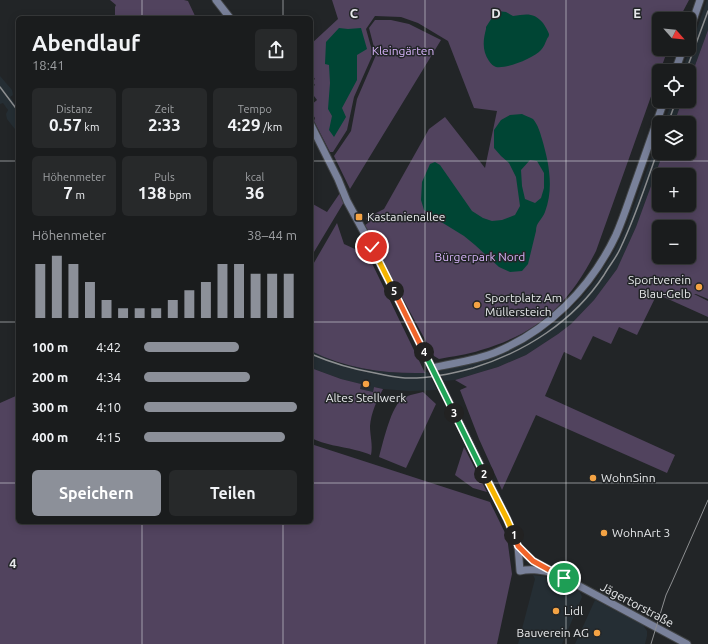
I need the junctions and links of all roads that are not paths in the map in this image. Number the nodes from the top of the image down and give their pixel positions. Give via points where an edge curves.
1 (216, 0) edge
2 (700, 0) edge
3 (696, 12) edge
4 (228, 16) edge
5 (662, 108) edge
6 (313, 129) edge
7 (432, 368) junction
8 (518, 546) junction
9 (520, 560) junction
10 (533, 561) junction
11 (555, 573) junction
12 (687, 644) edge

1 - 4 main road
2 - 3 main road
5 - 7 main road via 621,224 596,270 577,295 546,324 507,347 476,359
6 - 7 main road
7 - 8 main road
8 - 9 main road
8 - 10 main road, Jägertorstraße
9 - 10 main road, Jägertorstraße
9 - 11 main road, Jägertorstraße via 520,571 536,569
10 - 11 main road, Jägertorstraße
11 - 12 main road, Jägertorstraße

